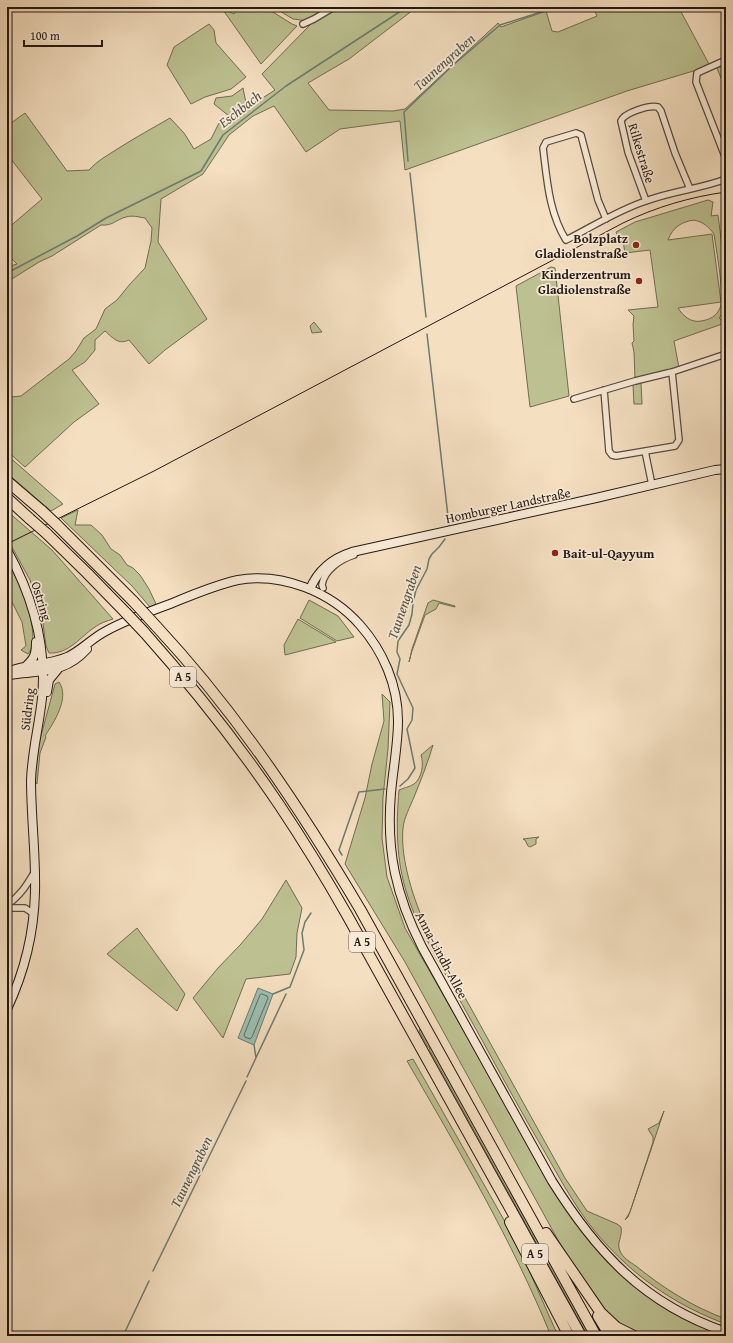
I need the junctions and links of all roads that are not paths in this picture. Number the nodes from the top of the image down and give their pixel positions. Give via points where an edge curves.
1 (334, 7) edge
2 (303, 24) dead end
3 (726, 60) edge
4 (726, 159) edge
5 (726, 179) edge
6 (690, 189) junction
7 (646, 200) junction
8 (606, 219) junction
9 (725, 354) edge
10 (726, 367) edge
11 (672, 372) junction
12 (604, 390) junction
13 (574, 399) dead end
14 (645, 451) junction
15 (726, 469) edge
16 (715, 472) dead end
17 (7, 481) edge
18 (652, 485) junction
19 (7, 498) edge
20 (7, 550) edge
21 (323, 588) dead end
22 (310, 590) junction
23 (36, 620) junction
24 (99, 635) junction
25 (26, 666) junction
26 (43, 668) junction
27 (58, 669) junction
28 (7, 672) edge
29 (7, 675) edge
30 (37, 730) junction
31 (35, 871) junction
32 (7, 906) edge
33 (34, 914) junction
34 (7, 1009) edge
35 (490, 1172) junction
36 (515, 1189) junction
37 (531, 1264) junction
38 (585, 1291) junction
39 (726, 1332) edge
40 (561, 1336) edge
41 (569, 1336) edge
42 (581, 1336) edge
43 (596, 1336) edge
44 (610, 1336) edge
45 (634, 1336) edge

1 - 2 street
3 - 4 street via 697,73 696,82
5 - 6 street
6 - 7 street
6 - 7 street, Rilkestraße via 661,111 658,107 651,106 624,116 621,121 628,152
7 - 8 street
8 - 8 street via 566,240 551,206 543,148 546,142 576,133 581,135 598,200
9 - 10 street
9 - 11 street
11 - 12 street
11 - 14 street via 679,440 674,446
12 - 13 street
12 - 14 street via 609,451 616,456
14 - 18 street
15 - 18 main road, Homburger Landstraße
16 - 21 street via 352,556 330,570 323,579
17 - 36 highway, A 5, bridge via 57,525 156,626 238,724 287,792 360,909
18 - 22 main road, Homburger Landstraße via 345,554 323,569
19 - 35 highway, A 5, bridge via 87,573 144,632 224,728 280,806 347,915
20 - 23 main road, Ostring via 24,584
22 - 24 main road, Anna-Lindh-Allee via 276,580 240,580 190,596
22 - 39 main road, Anna-Lindh-Allee via 332,601 352,617 375,644 385,662 394,688 398,711 390,830 394,870 402,902 422,947 544,1168 587,1233 626,1274 652,1295 677,1310 701,1323
23 - 25 main road via 36,653
23 - 26 main road, Ostring
24 - 26 main road via 68,656
24 - 27 main road via 83,653
25 - 26 main road
25 - 28 main road
26 - 27 main road
26 - 29 main road
26 - 30 main road, Südring
27 - 30 main road via 49,680
30 - 31 main road, Südring via 31,780
31 - 32 street via 25,889
31 - 33 main road, Südring
32 - 33 street via 25,908
33 - 34 main road, Südring via 26,960
35 - 37 highway via 503,1208
35 - 42 highway, A 5
36 - 38 highway
36 - 43 highway, A 5
37 - 40 highway
37 - 41 highway
38 - 44 highway
38 - 45 highway via 610,1322

